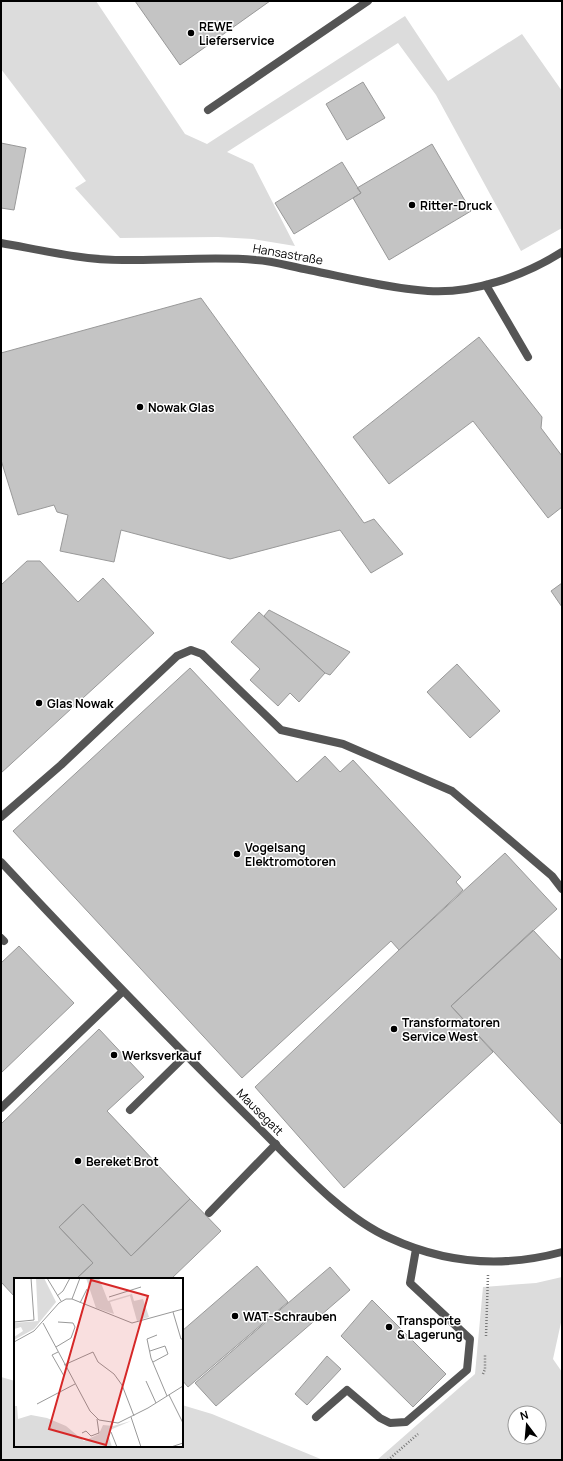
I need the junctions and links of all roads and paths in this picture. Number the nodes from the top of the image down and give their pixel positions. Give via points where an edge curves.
1 (368, 1) edge
2 (208, 110) dead end
3 (1, 243) edge
4 (562, 252) edge
5 (486, 285) junction
6 (528, 357) dead end
7 (1, 817) edge
8 (1, 862) edge
9 (562, 889) edge
10 (122, 992) junction
11 (186, 1055) junction
12 (1, 1108) edge
13 (130, 1110) dead end
14 (276, 1144) junction
15 (209, 1213) dead end
16 (416, 1249) junction
17 (562, 1252) edge
18 (316, 1417) dead end

1 - 2 street
3 - 5 street, Hansastraße via 77,256 122,260 258,260 380,285 430,291
4 - 5 street, Hansastraße via 527,271
5 - 6 street
7 - 9 street via 60,766 177,656 191,650 202,654 281,730 343,744 452,791 552,876
8 - 10 street, Mausegatt
10 - 11 street, Mausegatt
10 - 12 street
11 - 13 street
11 - 14 street, Mausegatt
14 - 15 street
14 - 16 street, Mausegatt via 349,1212 388,1237
16 - 17 street, Mausegatt via 438,1256 488,1263 523,1260
16 - 18 street via 410,1282 470,1339 467,1370 406,1422 390,1423 380,1418 347,1390

